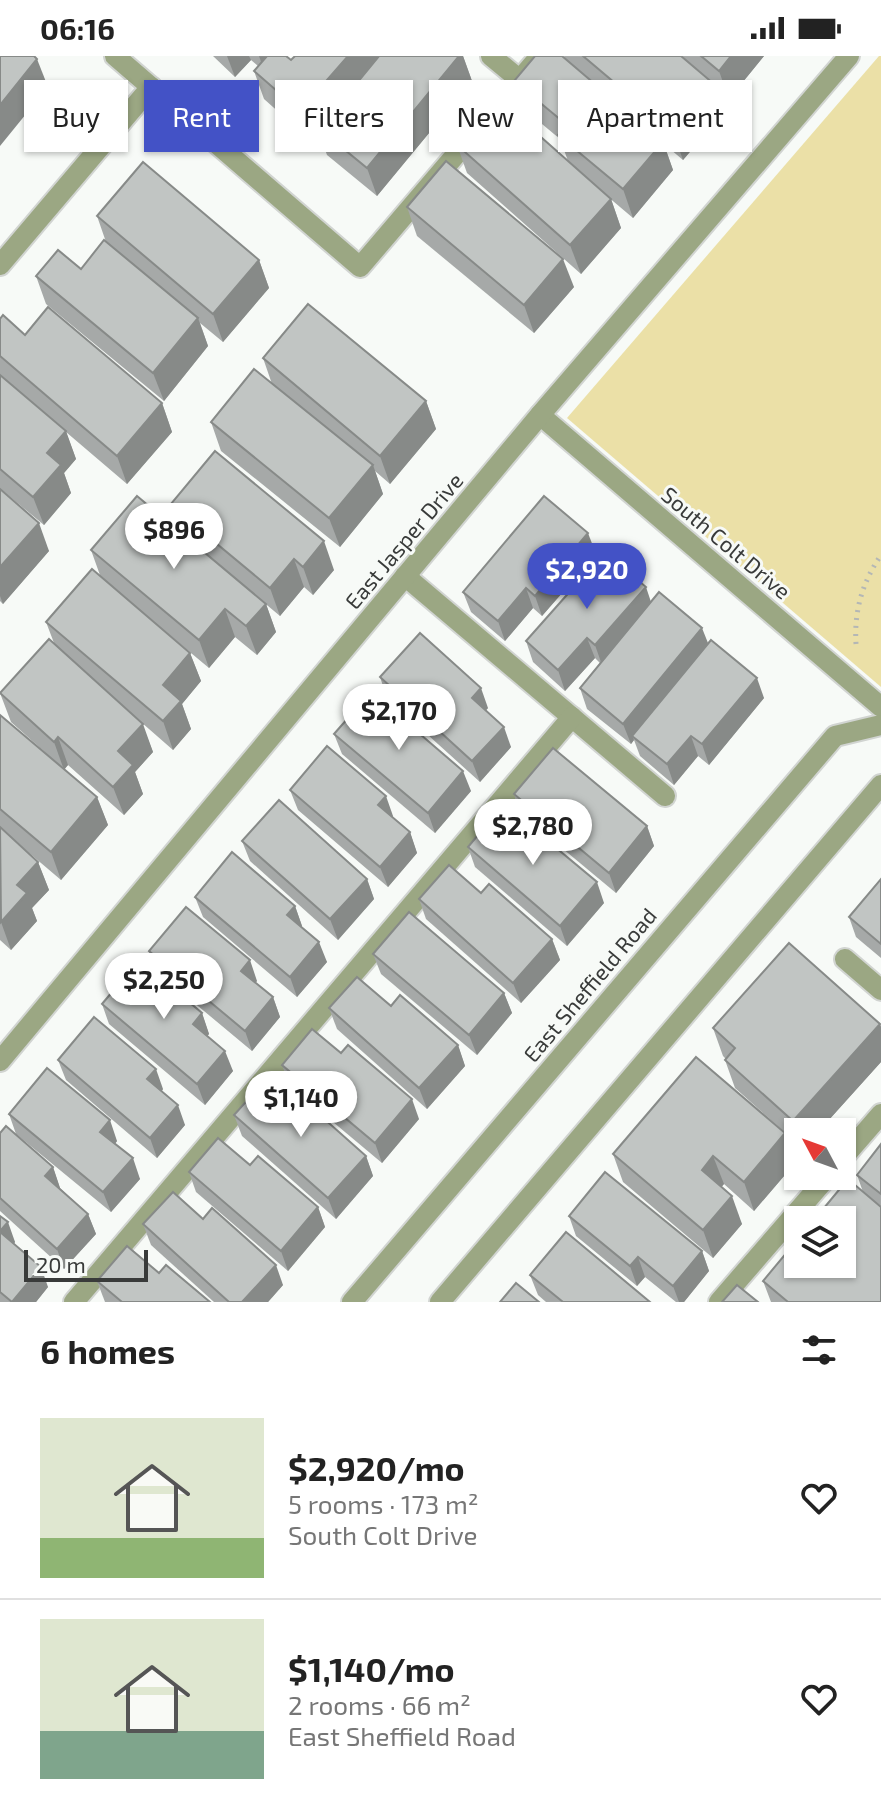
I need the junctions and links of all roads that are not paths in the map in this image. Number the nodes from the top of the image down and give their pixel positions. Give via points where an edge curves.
1 (115, 56) edge
2 (491, 56) edge
3 (540, 56) edge
4 (849, 56) edge
5 (520, 80) joint
6 (144, 81) edge
7 (144, 95) edge
8 (226, 152) edge
9 (458, 152) edge
10 (0, 265) edge
11 (540, 415) junction
12 (405, 576) junction
13 (881, 707) edge
14 (572, 717) junction
15 (881, 725) edge
16 (881, 785) edge
17 (665, 796) dead end
18 (845, 959) dead end
19 (881, 990) edge
20 (0, 1061) edge
21 (881, 1114) edge
22 (856, 1143) edge
23 (816, 1190) edge
24 (74, 1302) edge
25 (352, 1302) edge
26 (440, 1302) edge
27 (719, 1302) edge

1 - 6 street
2 - 5 street
3 - 5 street
4 - 11 street, East Jasper Drive
7 - 10 street
8 - 9 street via 360,267
11 - 12 street, East Jasper Drive
11 - 13 street, South Colt Drive
12 - 14 street
12 - 20 street, East Jasper Drive
14 - 17 street
14 - 24 street
15 - 25 street, East Sheffield Road via 835,736
16 - 26 street
18 - 19 street
21 - 22 street
23 - 27 street

